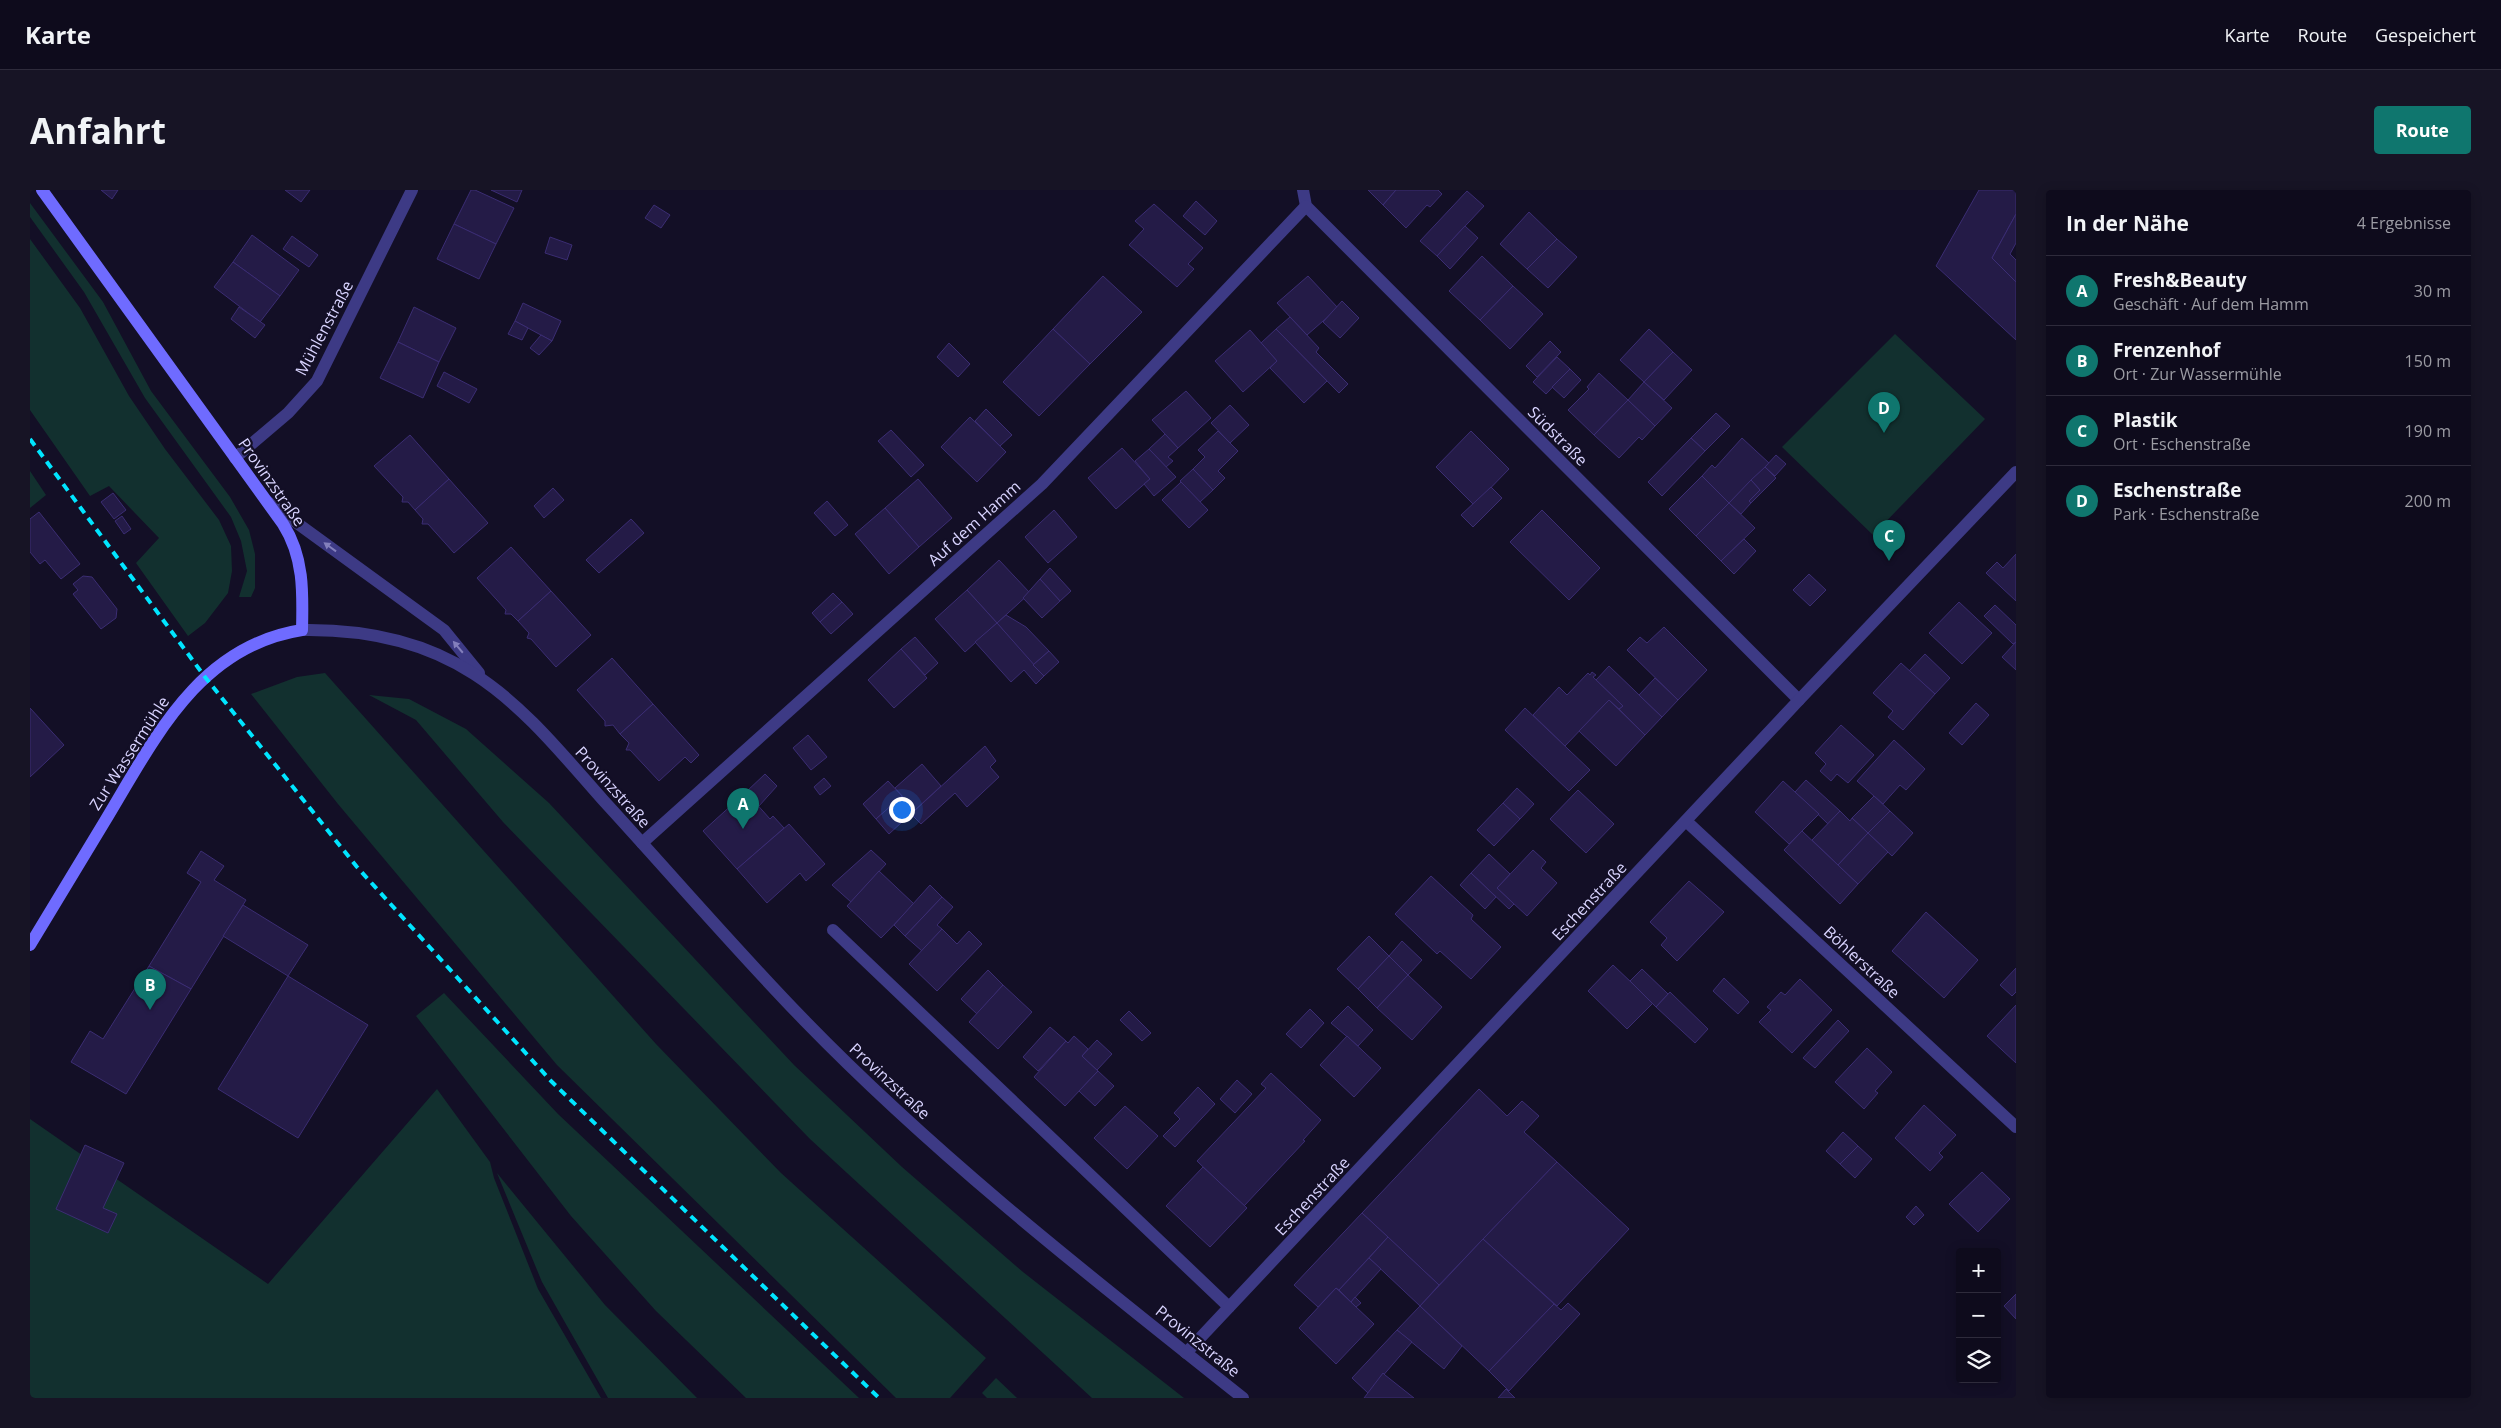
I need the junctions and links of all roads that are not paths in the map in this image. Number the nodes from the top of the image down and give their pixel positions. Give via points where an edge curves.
1 (42, 190) edge
2 (412, 190) edge
3 (1304, 190) edge
4 (1306, 206) junction
5 (235, 458) junction
6 (2016, 472) edge
7 (266, 501) junction
8 (302, 630) junction
9 (489, 684) junction
10 (1799, 700) junction
11 (1686, 820) junction
12 (642, 843) junction
13 (833, 930) dead end
14 (30, 946) edge
15 (2016, 1127) edge
16 (1229, 1307) junction
17 (1186, 1353) junction
18 (1243, 1398) edge

1 - 5 main road, Provinzstraße
2 - 5 street, Mühlenstraße via 316,381 288,413
3 - 4 street
4 - 10 street, Südstraße
4 - 12 street, Auf dem Hamm via 1042,484
5 - 7 main road, Provinzstraße
6 - 10 street, Eschenstraße
7 - 8 main road, Provinzstraße via 290,536 299,560 303,592
9 -> 7 street via 444,630
8 - 9 street, Provinzstraße via 361,632 420,646
8 - 14 main road, Zur Wassermühle via 282,633 248,647 193,689 157,735
9 - 12 street, Provinzstraße via 542,733
10 - 11 street, Eschenstraße
11 - 15 street, Böhlerstraße
11 - 16 street, Eschenstraße
12 - 17 street, Provinzstraße via 802,1018 903,1117 1015,1214
13 - 16 street
16 - 17 street, Eschenstraße
17 - 18 street, Provinzstraße

